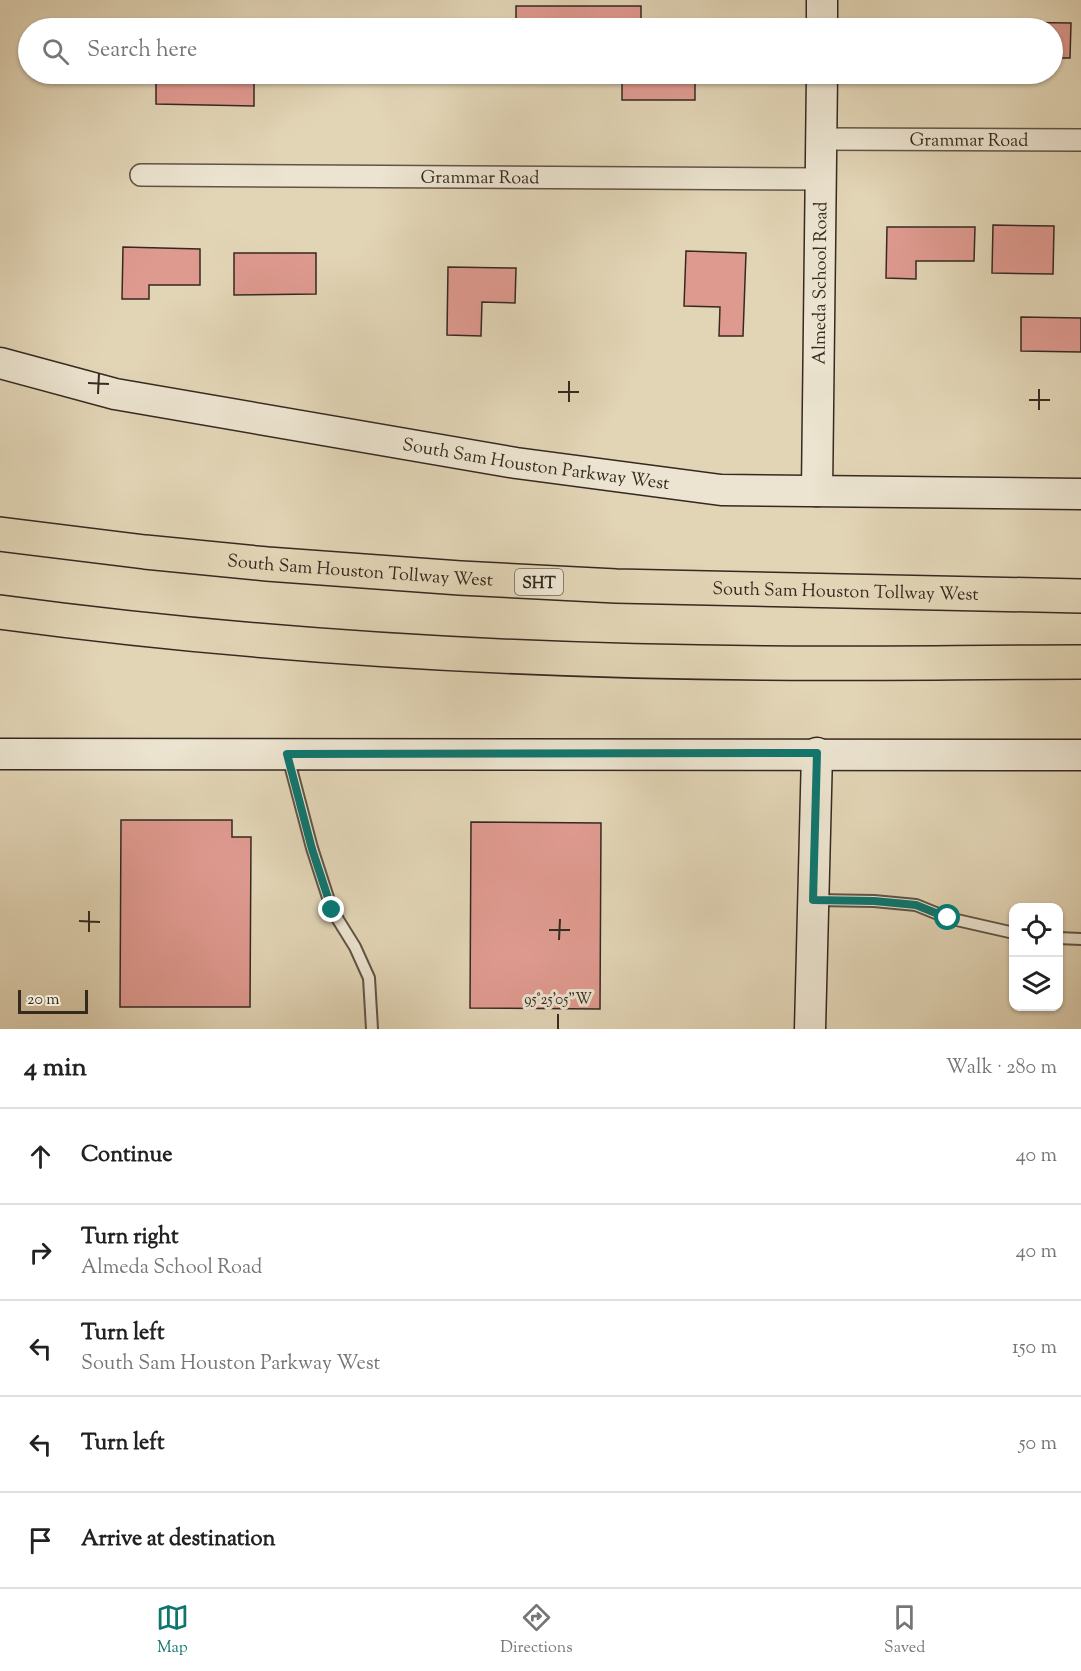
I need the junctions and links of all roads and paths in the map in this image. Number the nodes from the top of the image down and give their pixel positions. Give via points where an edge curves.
1 (822, 0) edge
2 (822, 18) edge
3 (822, 84) edge
4 (822, 139) junction
5 (1081, 140) edge
6 (141, 175) dead end
7 (820, 179) junction
8 (0, 363) edge
9 (817, 492) junction
10 (1081, 494) edge
11 (0, 534) edge
12 (1081, 582) edge
13 (764, 589) junction
14 (1081, 596) edge
15 (0, 612) edge
16 (1081, 662) edge
17 (817, 753) junction
18 (0, 754) edge
19 (287, 754) junction
20 (1081, 754) edge
21 (813, 900) junction
22 (1009, 932) edge
23 (1063, 938) edge
24 (1081, 939) edge
25 (372, 1029) edge
26 (810, 1029) edge

1 - 2 main road
3 - 4 main road, Almeda School Road
4 - 5 street, Grammar Road
4 - 7 main road, Almeda School Road
6 - 7 street, Grammar Road
7 - 9 main road, Almeda School Road
8 - 9 main road, South Sam Houston Parkway West via 115,394 516,463 722,490
9 - 10 main road, South Sam Houston Parkway West
11 - 13 highway, South Sam Houston Tollway West / SHT via 375,573 616,586
12 - 13 highway
13 - 14 highway, South Sam Houston Tollway West / SHT
15 - 16 highway via 241,638 411,651 765,663
17 - 19 main road
17 - 20 main road
17 - 21 main road
18 - 19 main road
19 - 25 lane via 332,910 369,978
21 - 22 lane via 916,905 948,918
21 - 26 main road
23 - 24 lane

